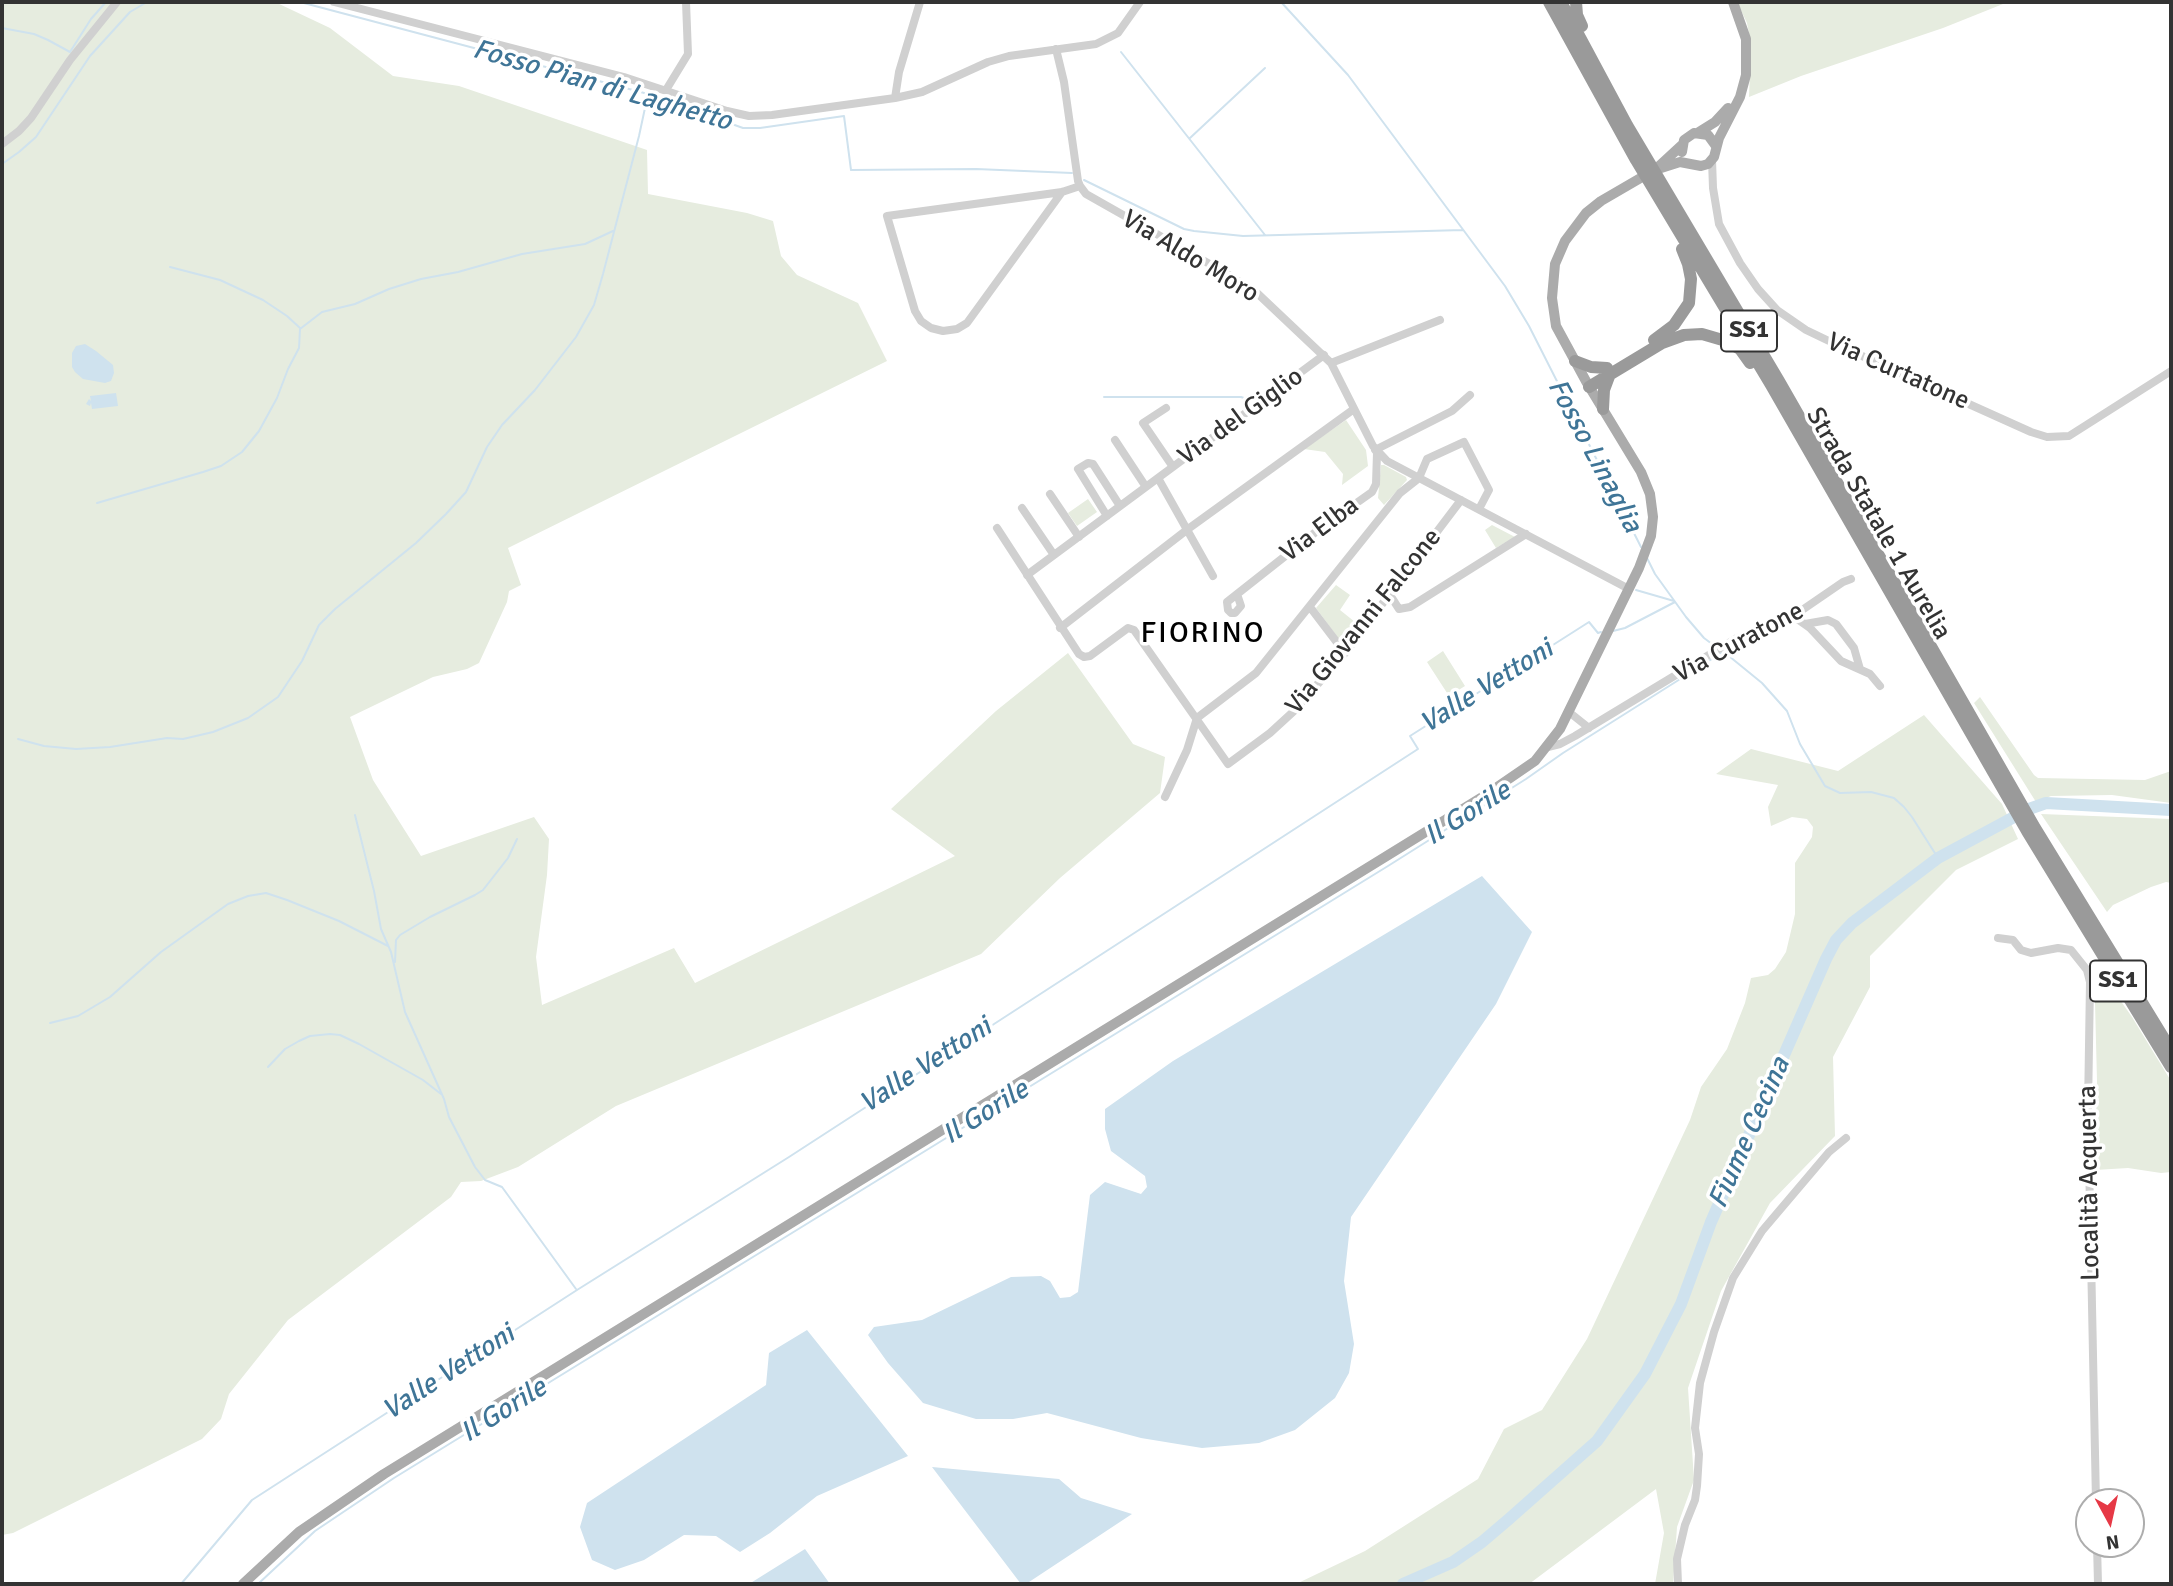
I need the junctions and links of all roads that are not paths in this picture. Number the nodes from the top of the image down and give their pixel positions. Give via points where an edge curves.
1 (117, 2) edge
2 (334, 2) edge
3 (686, 2) edge
4 (920, 2) edge
5 (1140, 2) edge
6 (1549, 2) edge
7 (1561, 2) edge
8 (1576, 2) edge
9 (1727, 2) edge
10 (1733, 2) edge
11 (1581, 37) junction
12 (1056, 49) junction
13 (666, 90) junction
14 (895, 98) junction
15 (1699, 132) junction
16 (2, 144) edge
17 (1682, 145) junction
18 (1716, 146) junction
19 (1640, 158) junction
20 (1712, 160) junction
21 (1688, 163) junction
22 (1656, 169) junction
23 (1080, 186) junction
24 (1657, 186) junction
25 (1062, 192) junction
26 (1681, 235) junction
27 (1440, 320) dead end
28 (1324, 355) junction
29 (1575, 361) junction
30 (1331, 363) junction
31 (1609, 371) junction
32 (2171, 371) edge
33 (1587, 383) junction
34 (1771, 385) junction
35 (1470, 394) dead end
36 (1166, 408) dead end
37 (1354, 409) junction
38 (1603, 410) junction
39 (1115, 440) dead end
40 (1376, 451) junction
41 (1173, 467) junction
42 (1158, 478) junction
43 (1419, 478) junction
44 (1146, 487) junction
45 (1050, 494) dead end
46 (1461, 500) junction
47 (1120, 506) junction
48 (1022, 508) dead end
49 (1479, 509) junction
50 (1107, 516) junction
51 (997, 528) dead end
52 (1188, 529) junction
53 (1525, 534) junction
54 (1079, 537) junction
55 (1054, 555) junction
56 (1027, 575) junction
57 (1213, 576) dead end
58 (1852, 579) dead end
59 (1629, 589) junction
60 (1237, 594) dead end
61 (1390, 595) junction
62 (1310, 607) junction
63 (1793, 616) junction
64 (1805, 624) junction
65 (1060, 628) junction
66 (1345, 653) junction
67 (1860, 670) junction
68 (1880, 686) dead end
69 (1569, 712) junction
70 (1197, 718) junction
71 (1589, 728) junction
72 (1548, 747) junction
73 (1994, 767) junction
74 (1166, 797) dead end
75 (2068, 893) junction
76 (1998, 938) dead end
77 (2171, 1050) edge
78 (2171, 1067) edge
79 (1846, 1138) dead end
80 (2096, 1488) edge
81 (2097, 1558) edge
82 (243, 1584) edge
83 (1678, 1584) edge
84 (2098, 1584) edge

1 - 16 street via 31,118
2 - 13 street
3 - 13 street via 688,54
4 - 14 street
5 - 12 street via 1111,38
6 - 19 highway, Strada Statale 1 Aurelia / SS1
7 - 11 highway, Strada Statale 1 Aurelia / SS1
8 - 11 highway
9 - 15 main road via 1741,41 1739,79 1723,114
10 - 18 main road via 1746,38 1746,75
11 - 19 highway, Strada Statale 1 Aurelia / SS1
12 - 14 street via 998,59 922,92
12 - 23 street
13 - 14 street via 749,116
15 - 17 main road via 1689,135
15 - 18 main road
17 - 21 main road
17 - 22 main road
18 - 20 main road
19 - 24 highway, Strada Statale 1 Aurelia / SS1
20 - 21 main road via 1701,166
20 - 32 street, Via Curtatone via 1719,224 1740,263 1777,310 1831,342 2047,436 2069,436
21 - 22 main road
22 - 29 main road via 1586,213 1560,251 1553,275 1552,309
23 - 25 street
23 - 28 street, Via Aldo Moro via 1093,199 1257,293
24 - 26 highway, Strada Statale 1 Aurelia / SS1
24 - 73 highway, Strada Statale 1 Aurelia / SS1 via 1779,380
25 - 25 street via 887,216 921,321 943,331 967,323
26 - 31 highway via 1692,283 1685,311 1662,335
26 - 34 highway, Strada Statale 1 Aurelia / SS1
27 - 30 street
28 - 30 street, Via Aldo Moro
28 - 41 street, Via del Giglio
29 - 31 highway
29 - 33 main road
30 - 37 street, Via Aldo Moro
31 - 33 highway
31 - 34 highway via 1668,340 1696,334 1736,346 1762,382
31 - 38 highway
33 - 38 main road
34 - 73 highway, Strada Statale 1 Aurelia / SS1
35 - 40 street via 1444,416
36 - 41 street via 1143,423
37 - 40 street, Via Aldo Moro
37 - 52 street
38 - 59 main road via 1646,482 1653,517 1649,544
39 - 44 street
40 - 43 street
40 - 60 street, Via Elba via 1372,492
41 - 42 street, Via del Giglio
42 - 44 street, Via del Giglio
42 - 52 street
43 - 46 street
43 - 49 street via 1427,459 1464,442 1489,490
43 - 62 street via 1400,493
44 - 47 street, Via del Giglio
45 - 54 street
46 - 49 street
46 - 61 street, Via Giovanni Falcone
47 - 50 street, Via del Giglio
47 - 50 street via 1093,464 1078,469
48 - 55 street
49 - 53 street
50 - 54 street, Via del Giglio
51 - 56 street
52 - 57 street
52 - 65 street
53 - 59 street
53 - 61 street via 1410,607 1399,609
54 - 55 street, Via del Giglio
55 - 56 street, Via del Giglio
56 - 65 street
58 - 63 street, Via Curatone
59 - 69 main road
61 - 66 street, Via Giovanni Falcone
62 - 66 street
62 - 70 street via 1256,673
63 - 64 street
63 - 71 street, Via Curatone via 1773,630 1729,643
64 - 67 street via 1842,661
64 - 67 street via 1828,620 1836,624 1854,648
65 - 70 street via 1084,657 1131,628
66 - 70 street, Via Giovanni Falcone via 1294,711 1228,764
67 - 68 street
69 - 71 street
69 - 72 main road
70 - 74 street
71 - 72 street, Via Curatone
72 - 82 main road via 1501,785 384,1474 299,1532
73 - 75 highway, Strada Statale 1 Aurelia / SS1
75 - 77 highway, Strada Statale 1 Aurelia / SS1
75 - 78 highway, Strada Statale 1 Aurelia / SS1
76 - 80 street, Località Acquerta via 2013,940 2031,953 2071,950 2087,970 2090,982
79 - 83 street via 1762,1231 1733,1278 1700,1383 1695,1428 1697,1486 1677,1559
81 - 84 street

